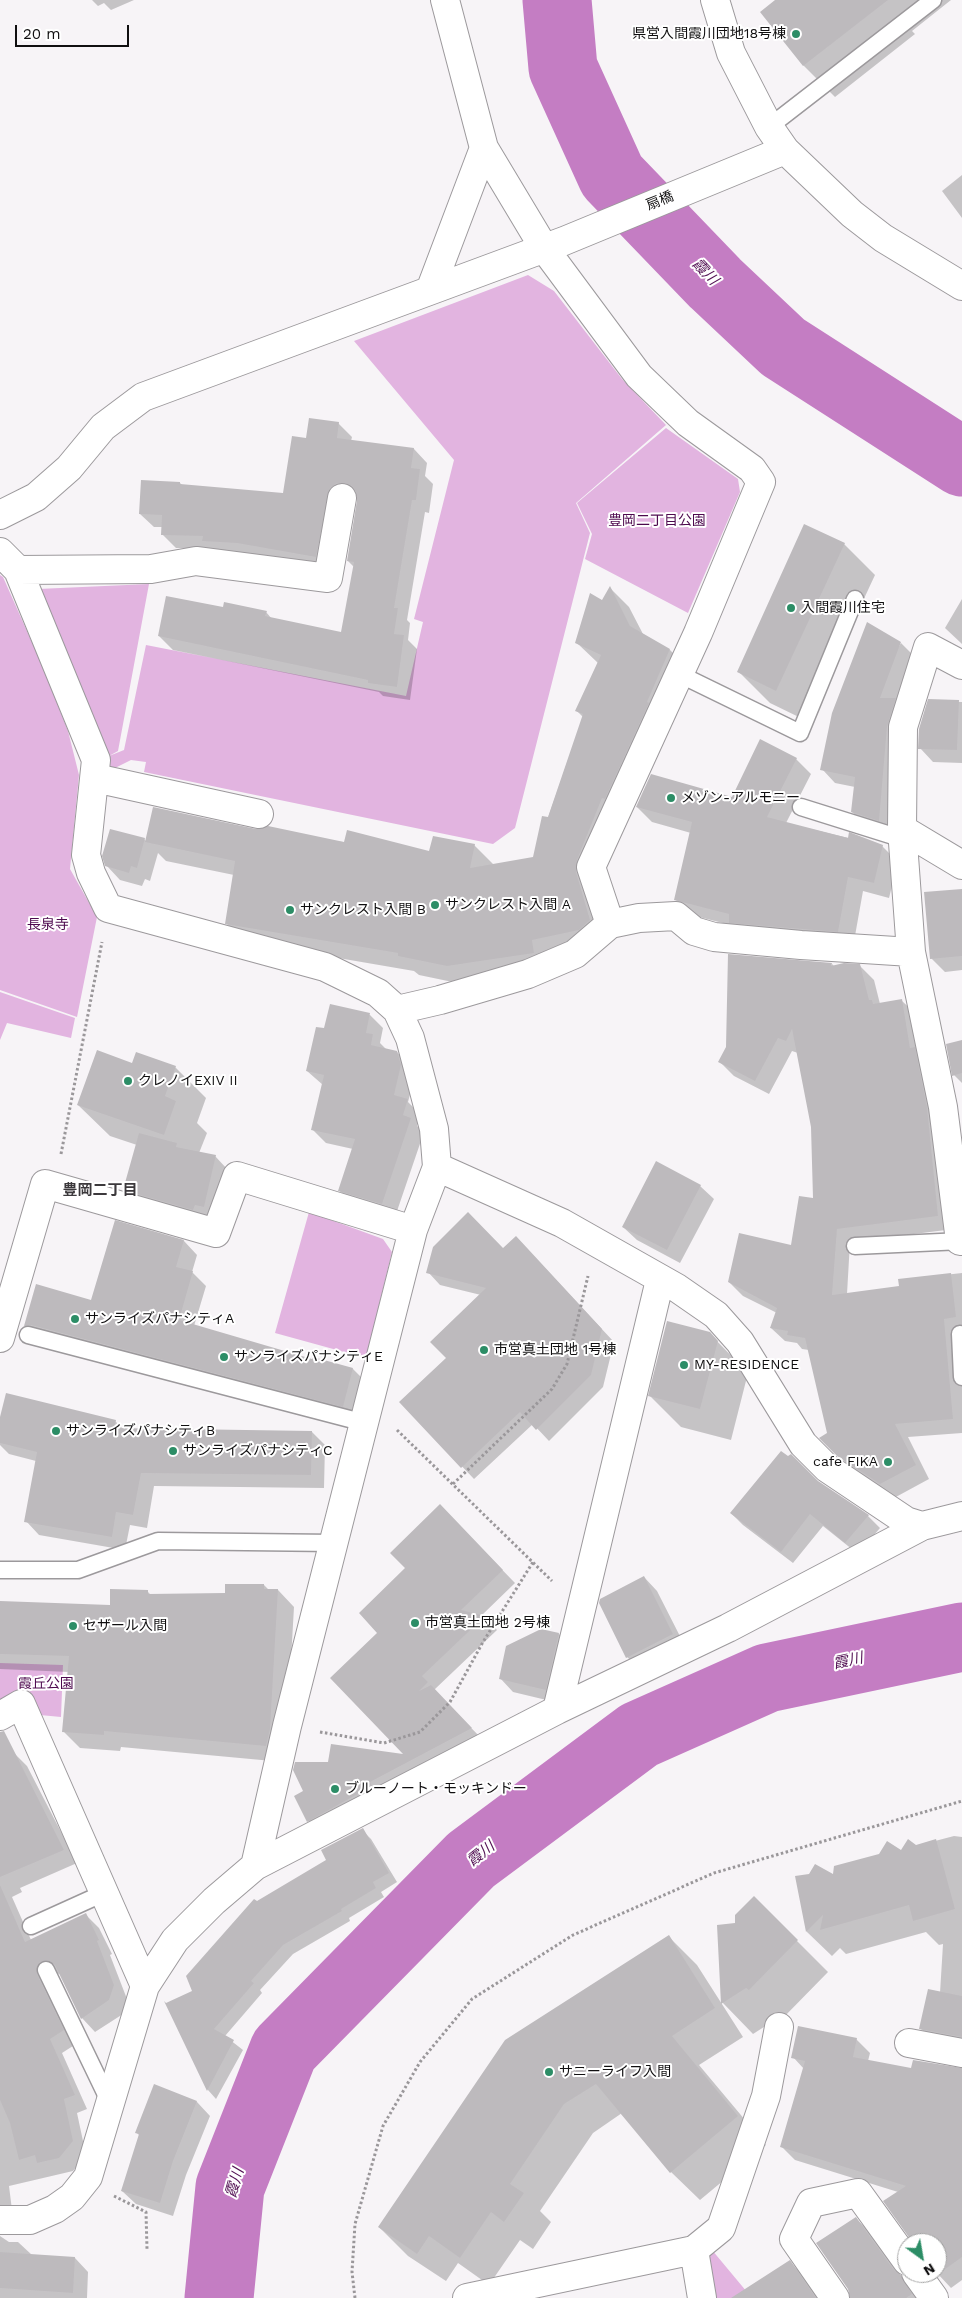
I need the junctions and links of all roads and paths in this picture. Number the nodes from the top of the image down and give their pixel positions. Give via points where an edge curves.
1 (445, 0) edge
2 (715, 0) edge
3 (933, 0) edge
4 (768, 127) junction
5 (484, 148) junction
6 (784, 150) junction
7 (554, 244) junction
8 (962, 286) edge
9 (431, 288) junction
10 (342, 498) dead end
11 (0, 515) edge
12 (9, 561) edge
13 (855, 599) dead end
14 (962, 665) edge
15 (679, 674) junction
16 (95, 778) junction
17 (801, 807) dead end
18 (259, 814) dead end
19 (903, 834) junction
20 (962, 865) edge
21 (108, 908) junction
22 (610, 924) junction
23 (911, 952) junction
24 (398, 1010) junction
25 (437, 1167) junction
26 (54, 1186) junction
27 (413, 1230) junction
28 (596, 1241) junction
29 (961, 1241) edge
30 (855, 1246) dead end
31 (660, 1280) junction
32 (960, 1334) dead end
33 (28, 1335) dead end
34 (0, 1338) edge
35 (962, 1377) edge
36 (368, 1413) junction
37 (453, 1484) junction
38 (962, 1516) edge
39 (922, 1526) junction
40 (335, 1543) junction
41 (533, 1562) junction
42 (0, 1570) edge
43 (581, 1609) junction
44 (557, 1710) junction
45 (0, 1716) edge
46 (287, 1726) junction
47 (962, 1801) edge
48 (255, 1866) junction
49 (104, 1893) junction
50 (31, 1926) dead end
51 (46, 1970) dead end
52 (145, 1986) junction
53 (779, 2026) dead end
54 (909, 2043) dead end
55 (962, 2052) edge
56 (110, 2104) junction
57 (85, 2181) junction
58 (0, 2220) edge
59 (897, 2247) edge
60 (147, 2249) dead end
61 (694, 2250) junction
62 (923, 2283) edge
63 (355, 2298) edge
64 (467, 2298) edge
65 (702, 2298) edge
66 (835, 2298) edge
67 (934, 2298) edge

1 - 5 street
2 - 4 street via 731,53
3 - 4 lane
4 - 6 street
5 - 7 street
5 - 9 street
6 - 7 street, 扇橋
6 - 8 street via 852,214 883,238
7 - 9 street, 扇橋
7 - 15 street via 639,376 688,423 752,469 761,482
9 - 11 street, 扇橋 via 144,397 103,427 69,468 36,497
10 - 12 street via 328,578 196,561 151,570
12 - 16 street via 96,760
13 - 15 lane via 800,733
14 - 19 street via 928,647 903,727
15 - 22 street via 591,867
16 - 18 street
16 - 21 street via 86,855
17 - 19 lane
19 - 20 street
19 - 23 street
21 - 24 street via 325,967 378,993
21 - 26 path
22 - 23 street via 676,916 694,932 714,937
22 - 24 street via 575,954 536,970
23 - 29 street via 943,1107
24 - 25 street via 410,1038 434,1129
25 - 27 street
25 - 28 street via 562,1222
26 - 27 street via 216,1233 237,1176
26 - 34 street via 46,1184
27 - 36 street
28 - 31 street
28 - 37 path via 567,1364 552,1389
29 - 30 lane
31 - 39 street via 716,1315 740,1342 803,1444 827,1468 906,1521
31 - 43 street
32 - 35 lane
33 - 36 lane
36 - 37 path
36 - 40 street
37 - 41 path
38 - 39 street
39 - 44 street via 728,1628
40 - 42 lane via 158,1541 78,1570
40 - 46 street
41 - 43 path
41 - 46 path via 482,1642 450,1702 420,1732 384,1743
43 - 44 street
44 - 48 street
45 - 49 street via 21,1704
46 - 48 street
47 - 63 path via 714,1873 572,1935 472,1998 420,2062 383,2126 355,2224 352,2272
48 - 52 street via 175,1940
49 - 50 lane
49 - 52 street
51 - 56 lane
52 - 56 street
53 - 61 street via 766,2096 721,2228
54 - 55 street
56 - 57 street
57 - 58 street via 72,2197 55,2209 30,2220
57 - 60 path via 146,2212
59 - 66 street via 858,2194 811,2203 794,2239
61 - 64 street
61 - 65 street
62 - 67 street

